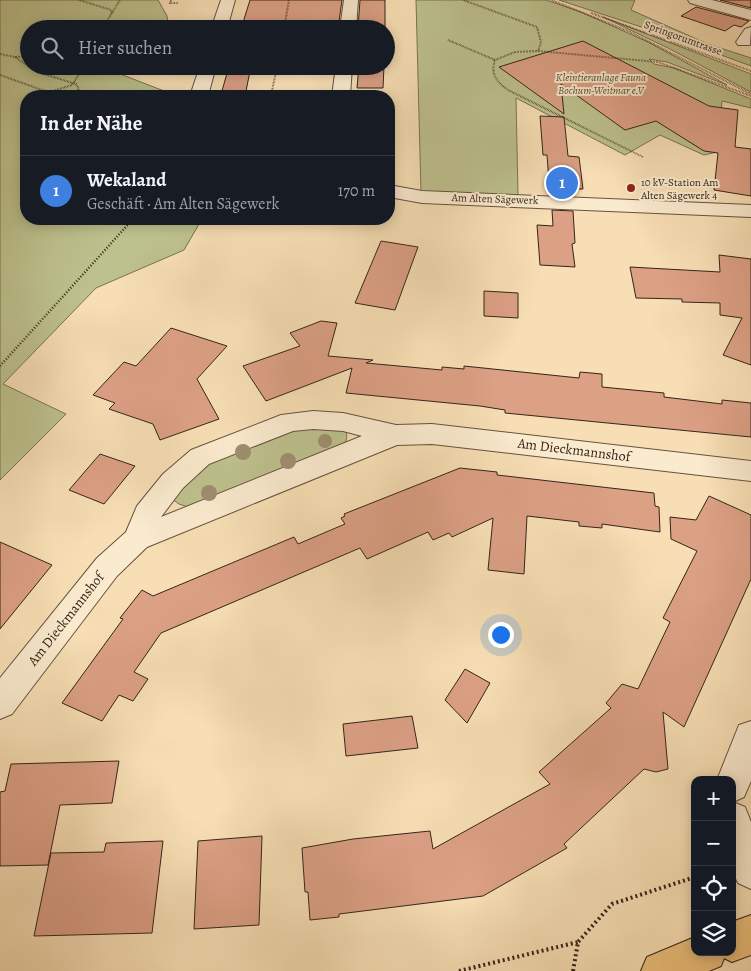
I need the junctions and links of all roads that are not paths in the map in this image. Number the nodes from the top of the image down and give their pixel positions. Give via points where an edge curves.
1 (228, 0) edge
2 (351, 0) edge
3 (694, 0) edge
4 (751, 15) edge
5 (222, 20) edge
6 (349, 20) edge
7 (205, 75) edge
8 (343, 75) edge
9 (200, 90) edge
10 (342, 90) edge
11 (395, 192) edge
12 (751, 211) edge
13 (396, 435) junction
14 (751, 471) edge
15 (137, 539) junction
16 (0, 703) edge
17 (751, 737) edge
18 (736, 776) edge
19 (732, 821) edge
20 (751, 870) edge
21 (751, 934) edge
22 (736, 940) edge
23 (698, 956) edge
24 (662, 971) edge

1 - 5 street
2 - 6 street
3 - 4 street
7 - 9 street
8 - 10 street
11 - 12 street, Am Alten Sägewerk via 422,197
13 - 14 street, Am Dieckmannshof via 432,434
13 - 15 street, Am Dieckmannshof
13 - 15 street, Am Dieckmannshof via 343,422 290,422 200,457 173,481 147,514
15 - 16 street, Am Dieckmannshof via 108,567
17 - 18 street
19 - 20 street
21 - 22 main road
23 - 24 main road

